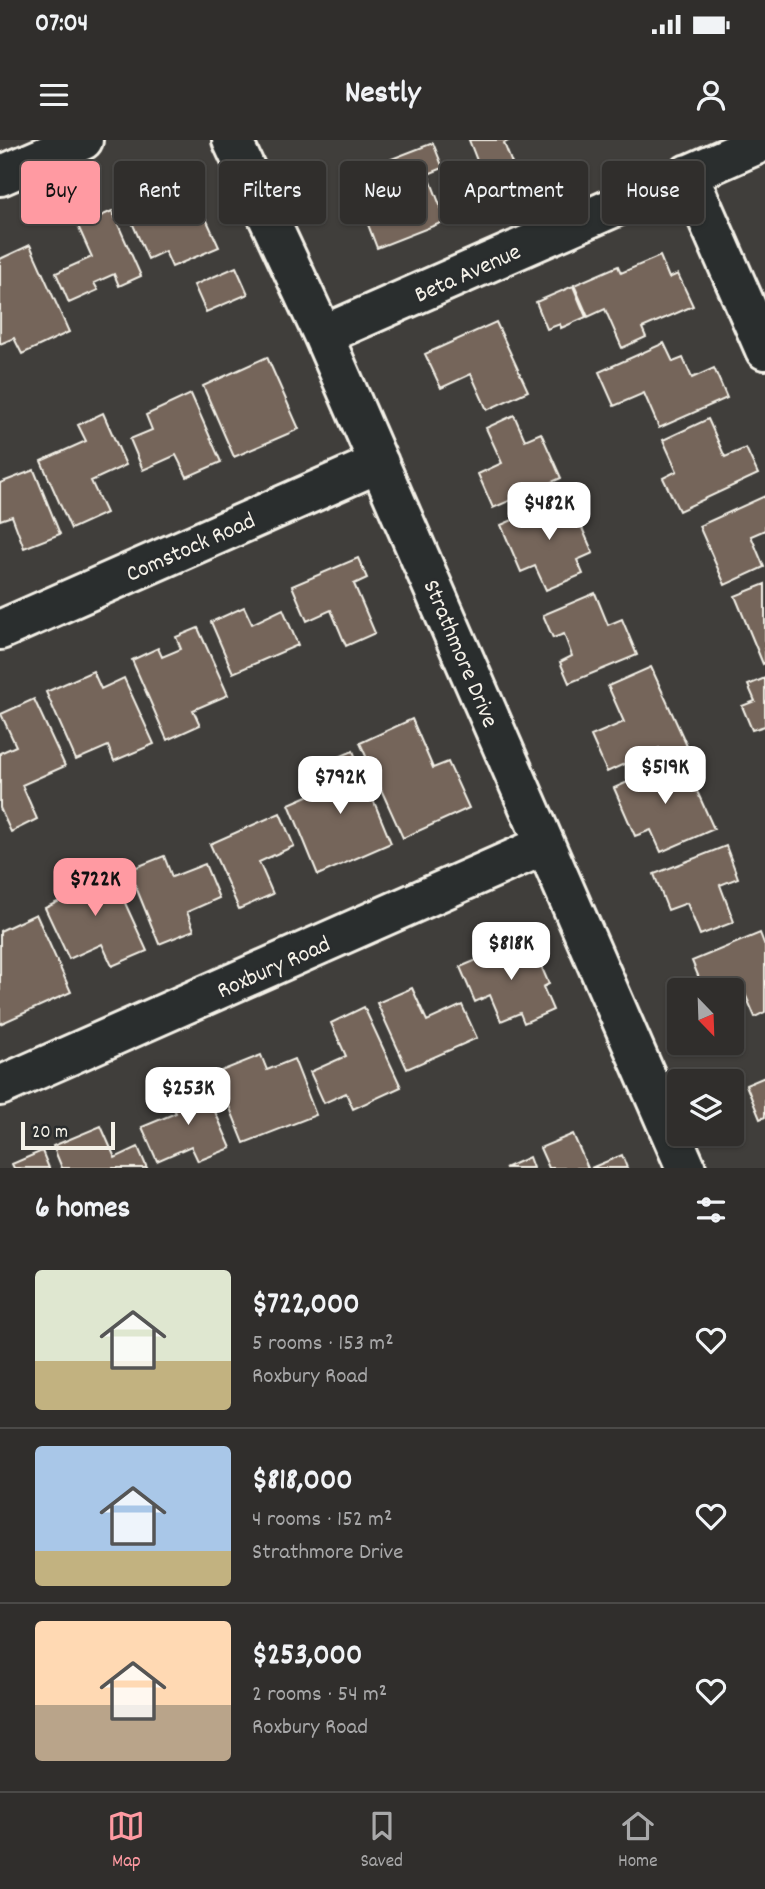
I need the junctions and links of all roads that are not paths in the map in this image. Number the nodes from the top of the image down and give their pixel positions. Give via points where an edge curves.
1 (83, 140) edge
2 (232, 140) edge
3 (765, 141) edge
4 (704, 167) edge
5 (0, 176) edge
6 (704, 211) edge
7 (602, 212) edge
8 (323, 335) junction
9 (765, 350) edge
10 (379, 463) junction
11 (0, 630) edge
12 (545, 845) junction
13 (0, 1086) edge
14 (686, 1168) edge

1 - 5 street
2 - 8 street, Strathmore Drive
3 - 4 street, Beta Avenue
6 - 9 street
7 - 8 street, Beta Avenue
8 - 10 street, Strathmore Drive
10 - 11 street, Comstock Road
10 - 12 street, Strathmore Drive
12 - 13 street, Roxbury Road
12 - 14 street, Strathmore Drive

